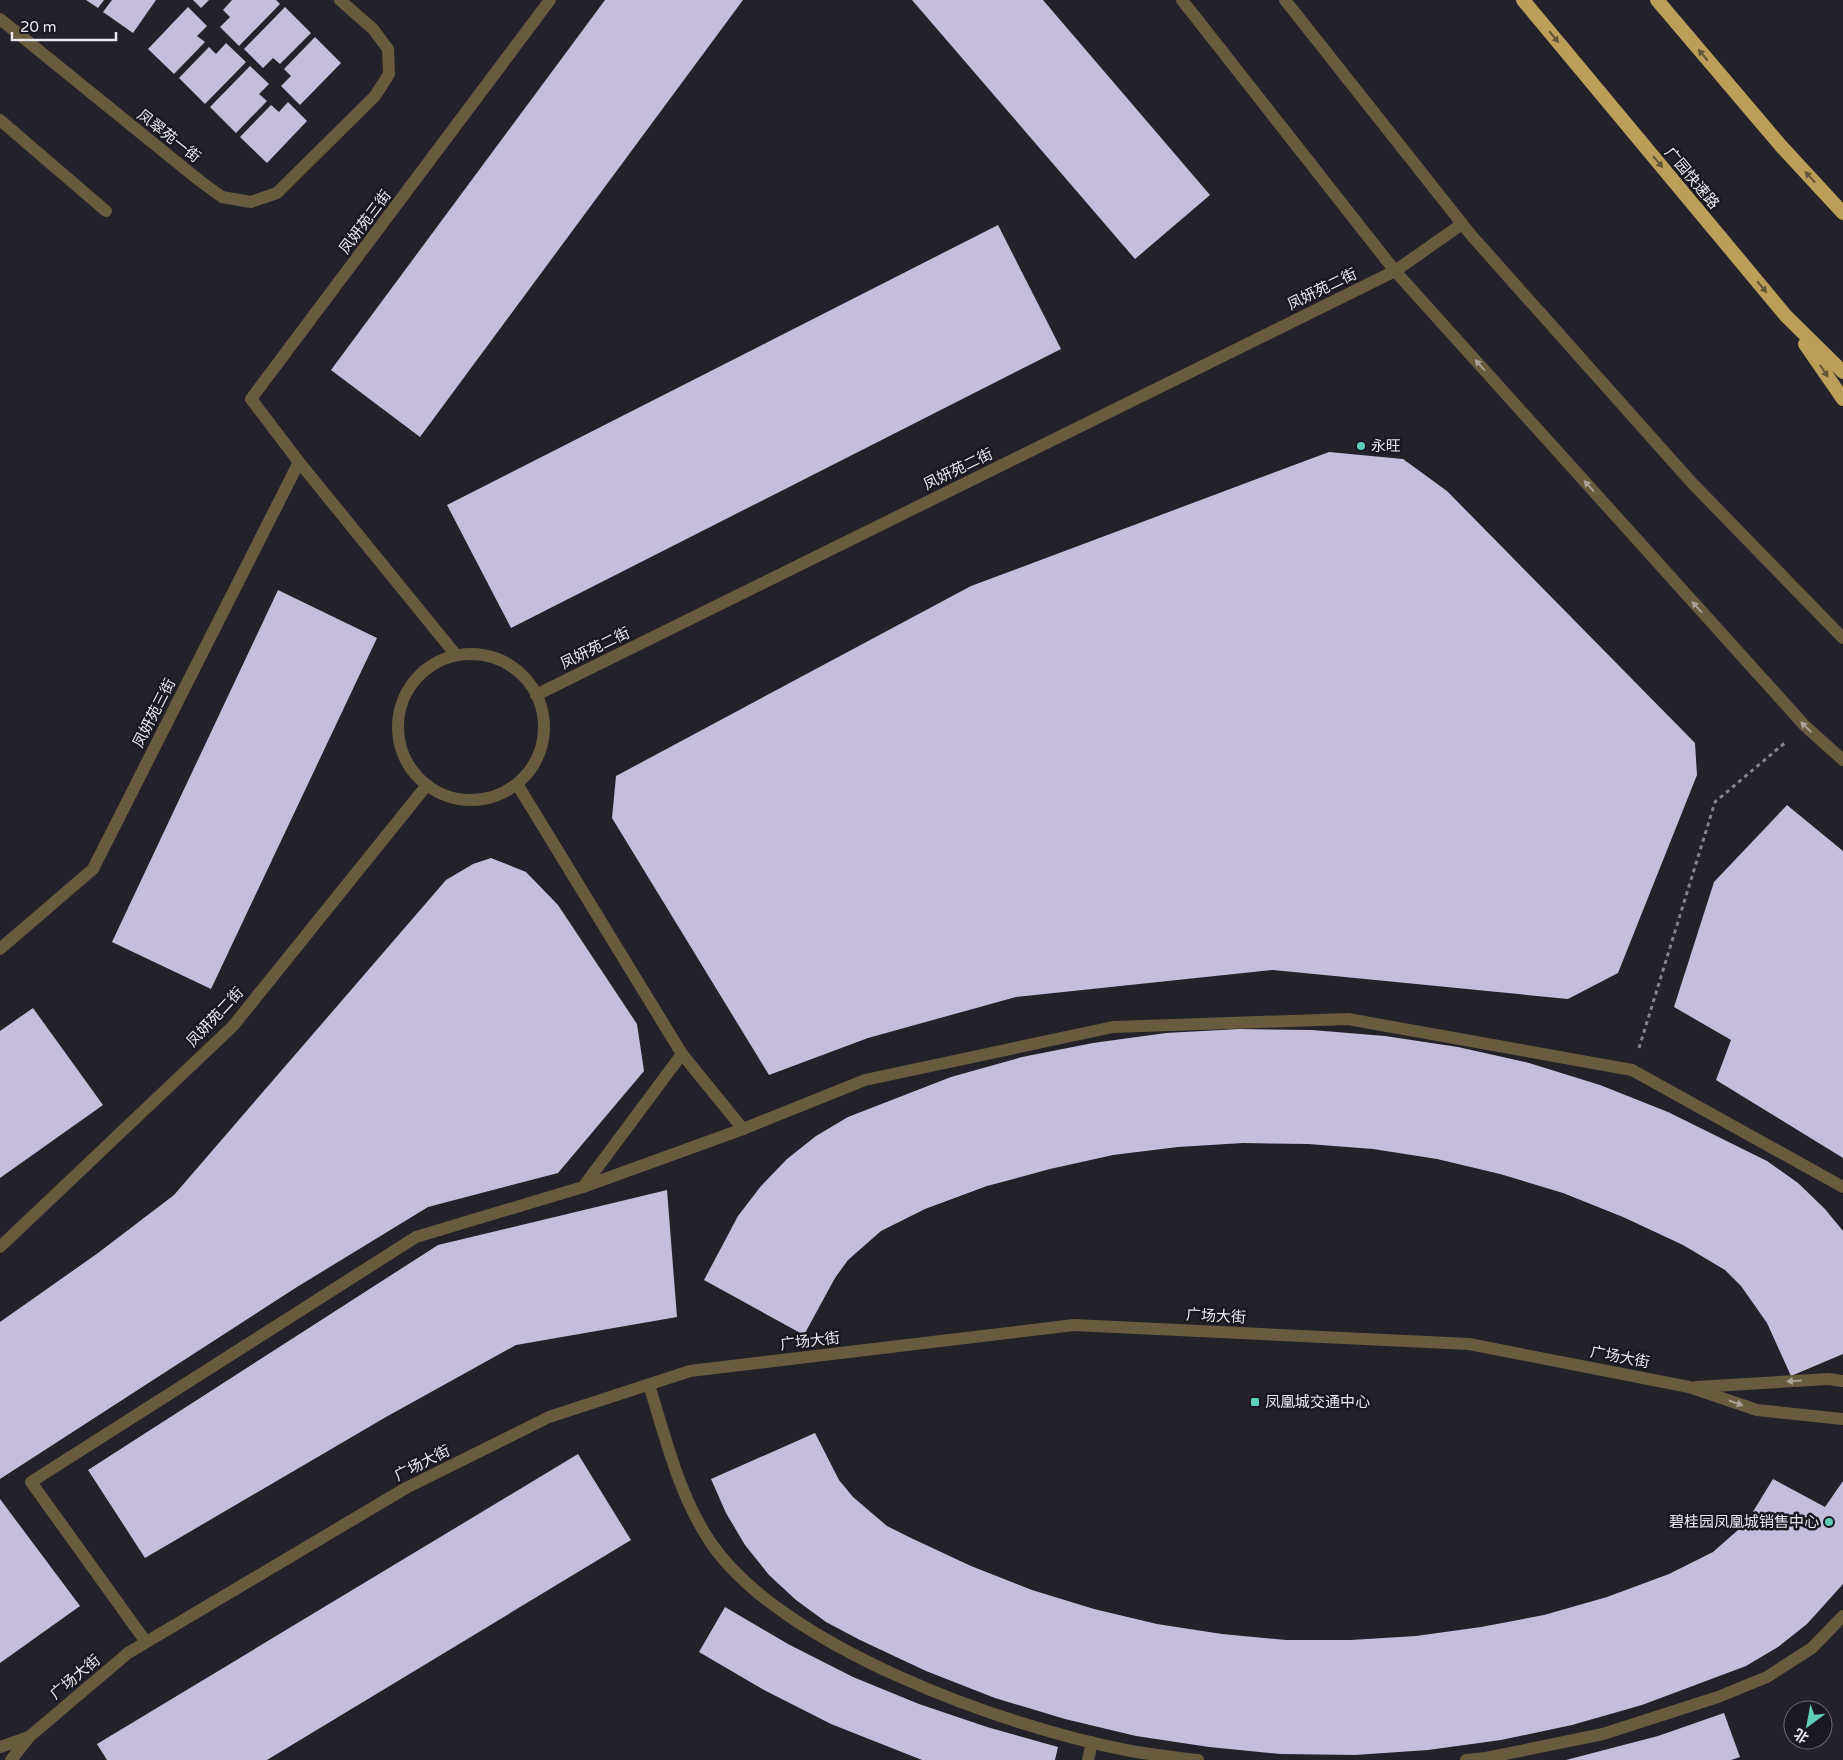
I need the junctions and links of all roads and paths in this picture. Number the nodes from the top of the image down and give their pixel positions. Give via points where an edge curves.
1 (340, 0) edge
2 (550, 0) edge
3 (1182, 0) edge
4 (1285, 0) edge
5 (1522, 0) edge
6 (1657, 0) edge
7 (0, 19) edge
8 (0, 120) edge
9 (106, 210) dead end
10 (1843, 213) edge
11 (1462, 224) junction
12 (1395, 271) junction
13 (1786, 316) junction
14 (1843, 372) edge
15 (1843, 398) edge
16 (299, 462) junction
17 (1843, 638) edge
18 (456, 656) junction
19 (536, 695) junction
20 (1805, 726) junction
21 (1843, 760) edge
22 (517, 784) junction
23 (427, 785) junction
24 (0, 948) edge
25 (682, 1054) junction
26 (1632, 1070) junction
27 (743, 1129) junction
28 (583, 1187) junction
29 (1843, 1188) edge
30 (0, 1247) edge
31 (1843, 1381) edge
32 (649, 1385) junction
33 (1689, 1387) junction
34 (1843, 1418) edge
35 (1843, 1616) edge
36 (146, 1642) junction
37 (29, 1737) junction
38 (1092, 1742) junction
39 (0, 1747) edge
40 (11, 1760) edge
41 (1088, 1760) edge
42 (1198, 1760) edge
43 (1466, 1760) edge

1 - 7 street, 凤翠苑一街 via 373,29 388,49 388,74 375,96 277,193 251,202 222,197
2 - 16 street, 凤妍苑三街 via 251,399
3 - 12 street
4 - 11 street
5 -> 13 highway, 广园快速路
10 -> 6 highway via 1781,146
8 - 9 street
11 - 12 street, 凤妍苑二街
11 - 17 street via 1692,483
12 - 19 street, 凤妍苑二街
20 -> 12 street
13 - 14 highway, 广园快速路
13 -> 15 highway
16 - 18 street, 凤妍苑三街
16 - 24 street, 凤妍苑三街 via 93,869
18 - 19 street via 480,654 503,661 522,675
18 - 23 street via 433,664 415,679 403,699 397,723 400,746 410,768
19 - 22 street via 543,718 542,743 533,765
21 -> 20 street
20 - 26 path via 1715,802
22 - 23 street via 496,796 473,800 449,796
22 - 25 street
23 - 30 street, 凤妍苑二街 via 233,1026
25 - 27 street
25 - 28 street
26 - 27 street via 1348,1019 1113,1027 865,1080
26 - 29 street
27 - 28 street
28 - 36 street via 416,1237 31,1482
31 -> 33 street, 广场大街 via 1828,1379
32 - 33 street, 广场大街 via 690,1371 1074,1325 1469,1344
32 - 36 street, 广场大街 via 550,1417 406,1488
32 - 38 street via 681,1488 711,1543 754,1591 806,1627 911,1681 994,1714
33 -> 34 street, 广场大街 via 1757,1410
35 - 43 street via 1812,1648 1767,1677 1718,1697 1603,1734
36 - 37 street, 广场大街 via 128,1653
37 - 39 street, 广场大街
37 - 40 street, 广场大街
38 - 41 street
38 - 42 street

